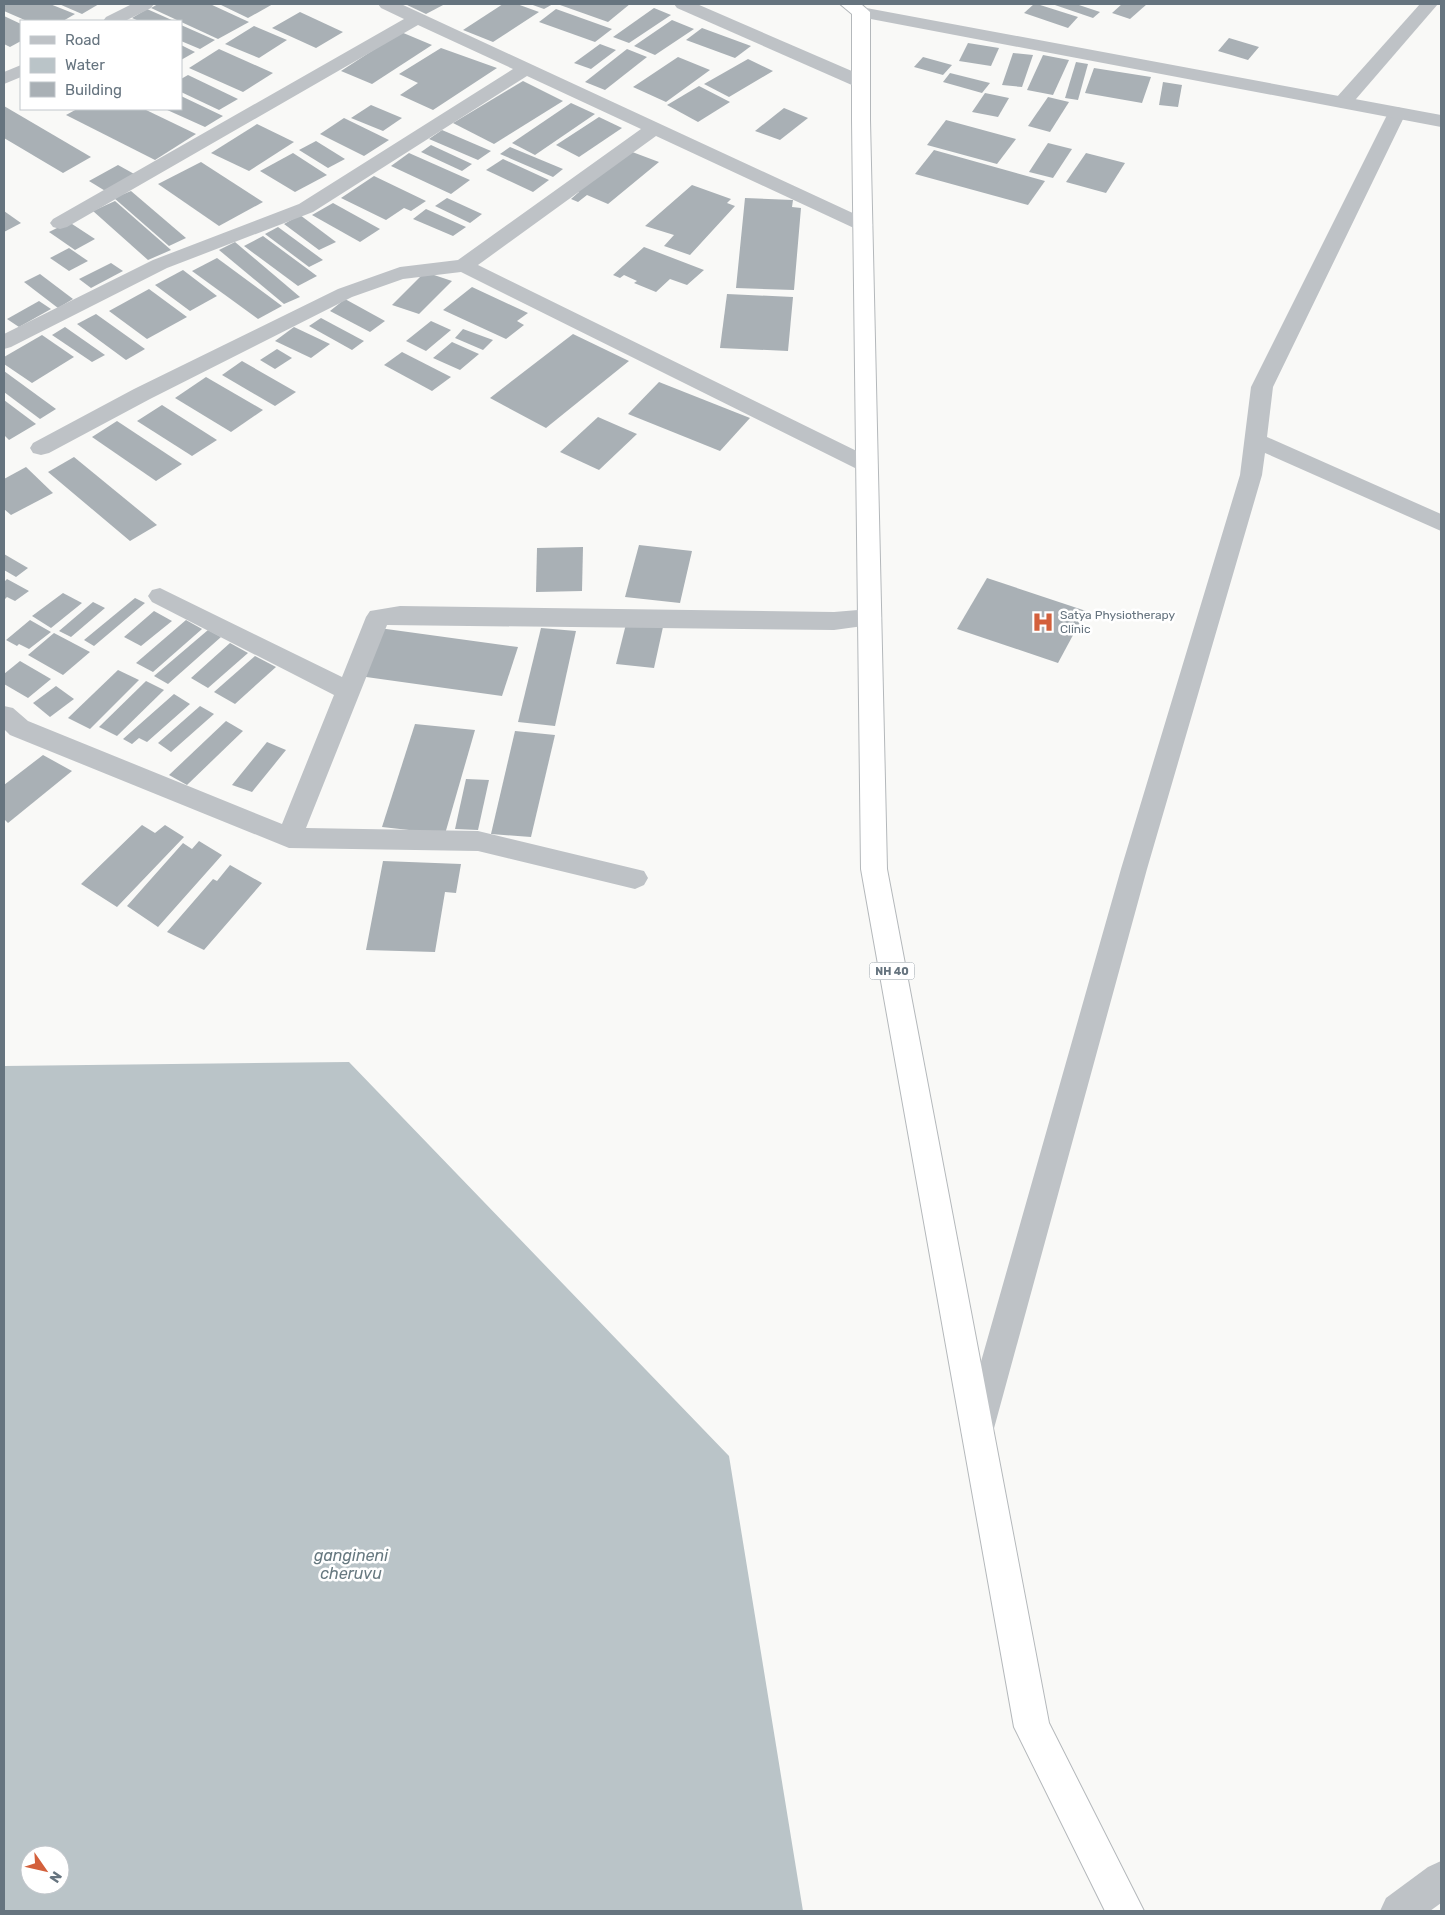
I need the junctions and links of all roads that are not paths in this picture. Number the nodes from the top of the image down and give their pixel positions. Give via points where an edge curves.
1 (145, 4) edge
2 (387, 4) edge
3 (683, 4) edge
4 (1429, 4) edge
5 (855, 8) edge
6 (418, 18) junction
7 (114, 20) edge
8 (527, 68) junction
9 (20, 71) edge
10 (4, 79) edge
11 (861, 82) junction
12 (1343, 102) junction
13 (1397, 113) junction
14 (1441, 121) edge
15 (655, 128) junction
16 (60, 222) dead end
17 (863, 225) junction
18 (464, 266) junction
19 (4, 342) edge
20 (1255, 440) junction
21 (42, 448) dead end
22 (868, 465) junction
23 (1441, 523) edge
24 (160, 596) dead end
25 (870, 618) junction
26 (348, 691) junction
27 (4, 715) edge
28 (289, 838) junction
29 (635, 878) dead end
30 (977, 1432) junction
31 (1441, 1880) edge
32 (1125, 1911) edge
33 (1399, 1911) edge

1 - 7 street
2 - 6 street
3 - 11 street
4 - 12 street
5 - 11 highway, NH 40
5 - 12 street
6 - 8 street
6 - 16 street
8 - 15 street
8 - 19 street via 306,208 160,264
9 - 10 street
11 - 17 highway, NH 40
12 - 13 street
13 - 14 street
13 - 20 street via 1262,387
15 - 17 street
15 - 18 street
17 - 22 highway, NH 40
18 - 21 street via 400,274 345,293 142,394
18 - 22 street
20 - 23 street
20 - 30 street via 1251,475 1134,869
22 - 25 highway, NH 40
24 - 26 street
25 - 26 street via 834,622 378,617
25 - 30 highway, NH 40 via 874,869
26 - 28 street
27 - 28 street via 19,728
28 - 29 street via 478,840
30 - 32 highway, NH 40 via 1032,1727
31 - 33 street

